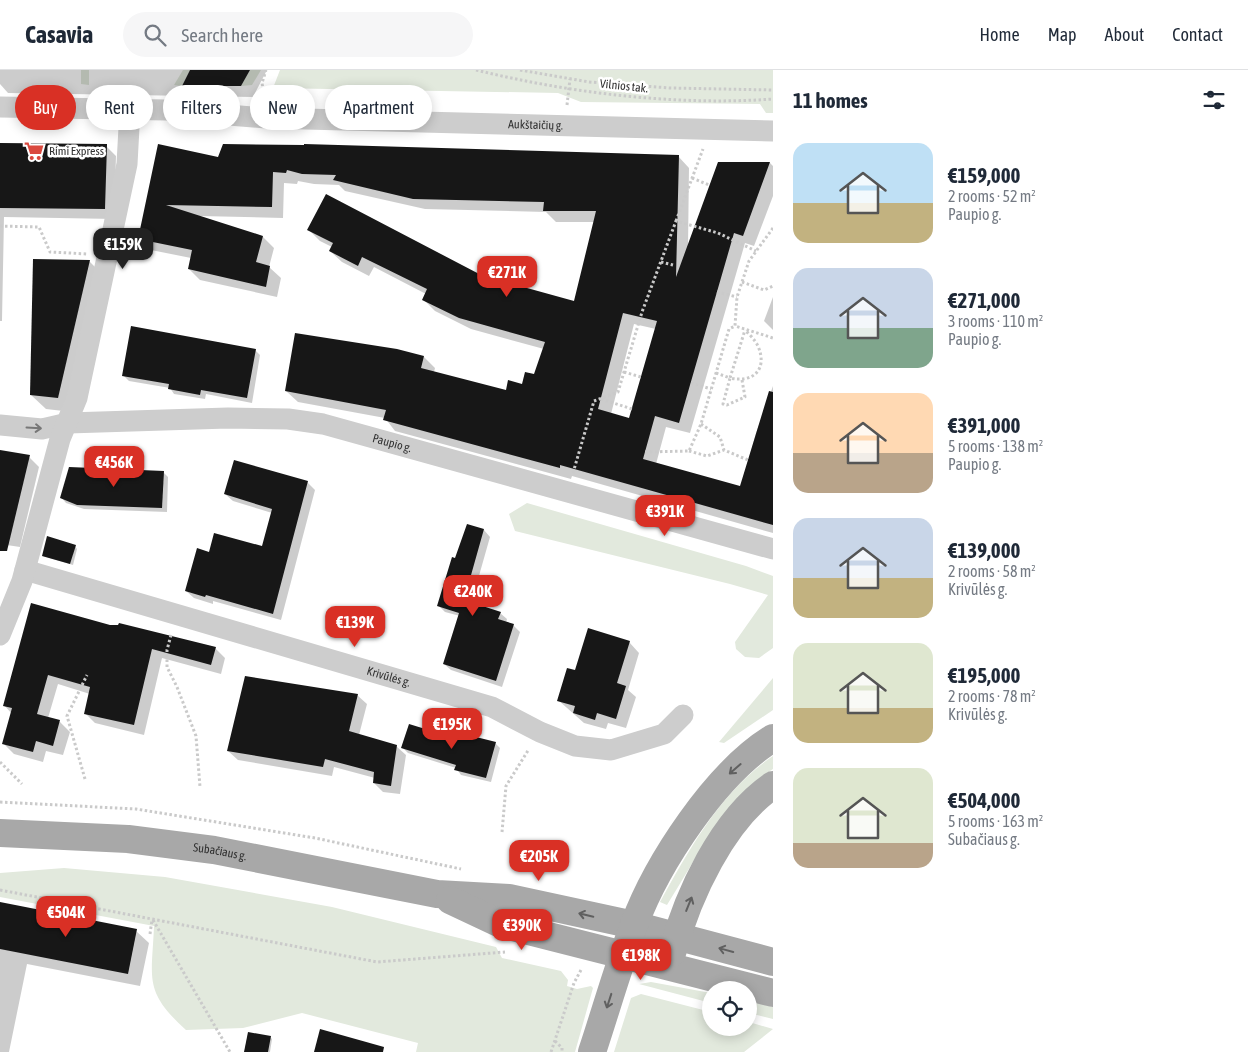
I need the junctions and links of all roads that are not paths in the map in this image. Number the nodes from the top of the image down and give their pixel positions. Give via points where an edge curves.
1 (0, 107) edge
2 (86, 108) edge
3 (153, 111) edge
4 (129, 130) edge
5 (773, 131) edge
6 (68, 423) junction
7 (0, 425) edge
8 (773, 549) edge
9 (25, 570) junction
10 (0, 635) edge
11 (683, 715) dead end
12 (773, 738) edge
13 (773, 786) edge
14 (0, 833) edge
15 (437, 894) junction
16 (634, 925) junction
17 (677, 937) junction
18 (624, 955) junction
19 (773, 962) edge
20 (669, 967) junction
21 (773, 993) edge
22 (592, 1052) edge

1 - 2 street, Aukštaičių g.
3 - 5 street, Aukštaičių g. via 266,118
4 - 6 street via 128,164 77,398
7 -> 6 street, Paupio g. via 42,429
6 - 8 street, Paupio g. via 228,418 288,419 331,426
6 - 9 street via 60,439
9 - 10 street
9 - 11 street, Krivūlės g. via 492,707 575,746 611,750 664,734
12 -> 16 main road via 731,771 700,810 669,857
17 -> 13 main road via 706,868 729,830 758,796
14 - 15 main road, Subačiaus g. via 128,839 214,850
16 -> 15 main road, Subačiaus g. via 509,898
15 - 18 main road, Subačiaus g. via 501,924
16 - 17 main road, Subačiaus g.
16 - 18 main road
19 -> 17 main road, Subačiaus g.
17 - 20 main road
18 - 20 main road, Subačiaus g.
18 -> 22 main road
20 - 21 main road, Subačiaus g.

